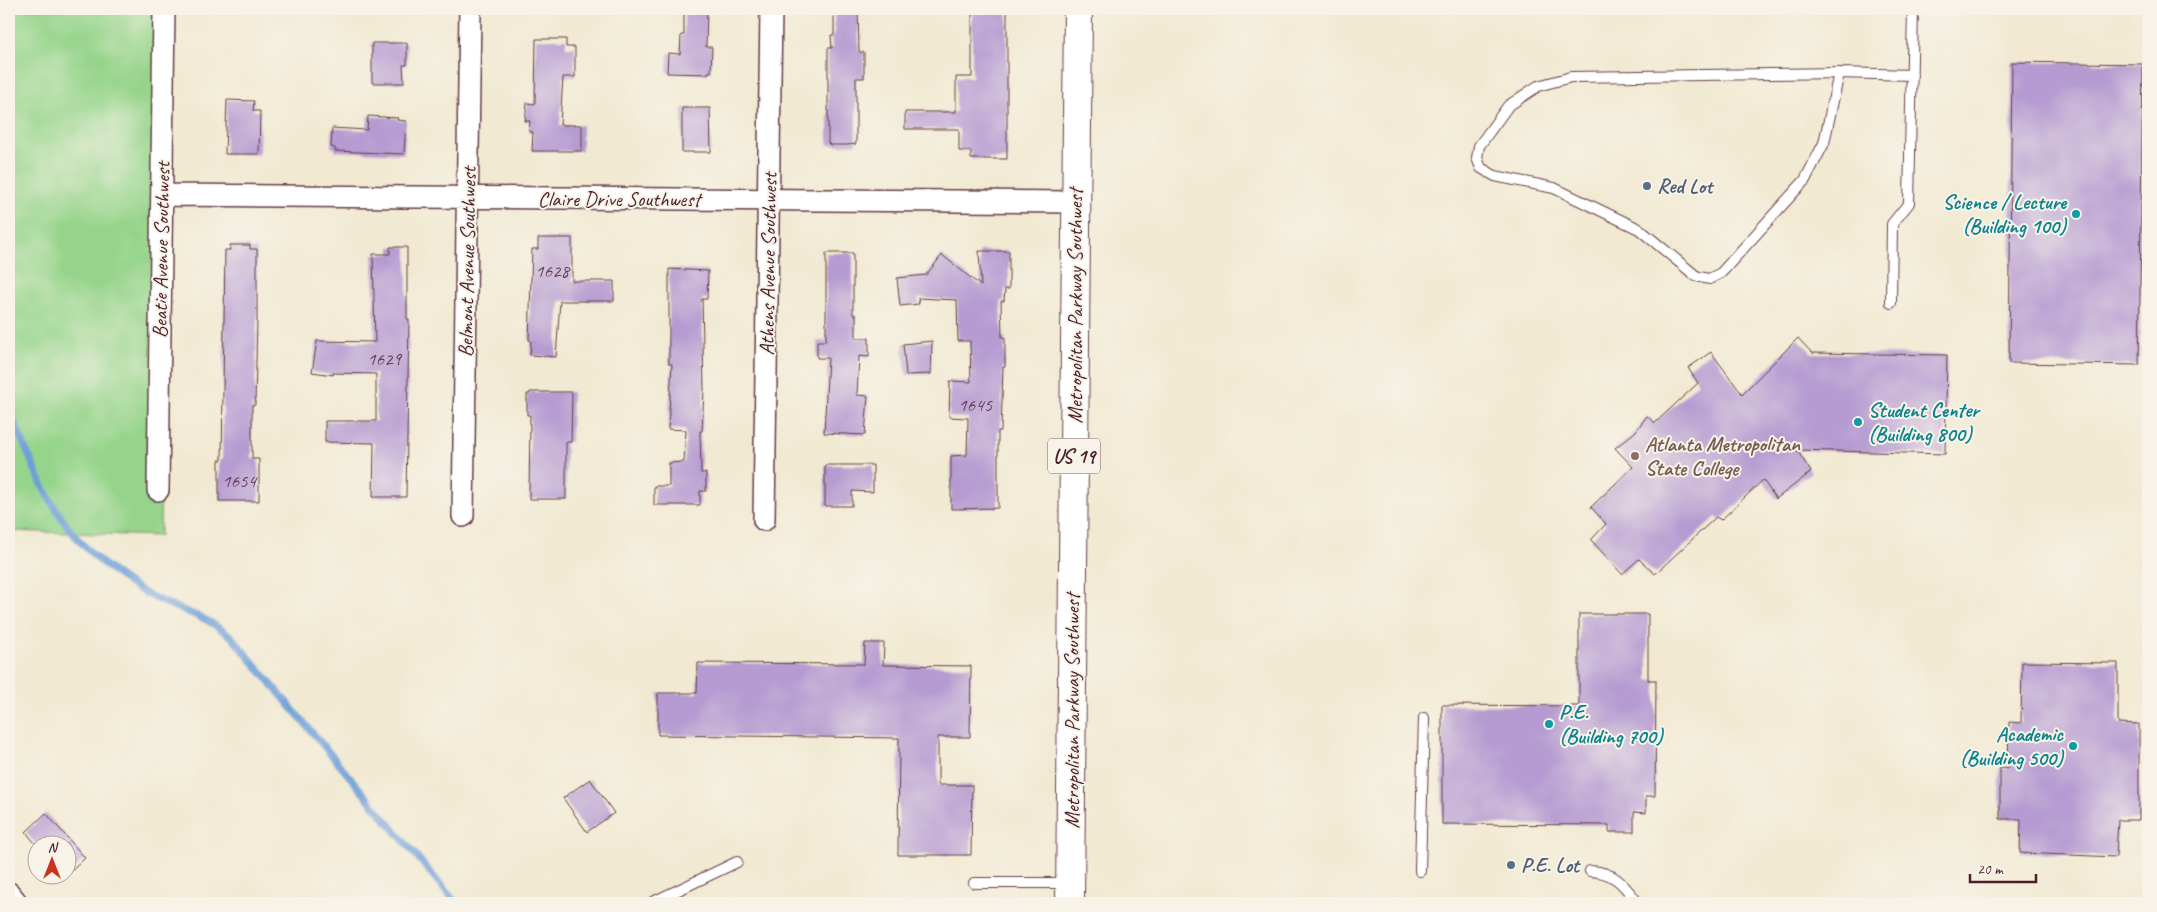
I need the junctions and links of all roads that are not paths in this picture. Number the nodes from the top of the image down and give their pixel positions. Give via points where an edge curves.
1 (164, 9) edge
2 (470, 9) edge
3 (771, 9) edge
4 (1078, 9) edge
5 (1913, 9) edge
6 (1839, 73) junction
7 (1912, 76) junction
8 (162, 195) junction
9 (468, 198) junction
10 (768, 200) junction
11 (1076, 202) junction
12 (1891, 303) dead end
13 (158, 490) dead end
14 (463, 516) dead end
15 (764, 520) dead end
16 (1424, 718) dead end
17 (737, 862) dead end
18 (1420, 871) dead end
19 (1590, 871) dead end
20 (974, 883) dead end
21 (9, 893) edge
22 (1071, 893) edge
23 (17, 903) edge
24 (651, 903) edge
25 (1638, 903) edge

1 - 8 street, Beatie Avenue Southwest
2 - 9 street, Belmont Avenue Southwest
3 - 10 street, Athens Avenue Southwest
4 - 11 main road, Metropolitan Parkway Southwest / US 19
5 - 7 lane
6 - 6 lane via 1571,77 1538,86 1508,106 1479,146 1477,158 1481,168 1495,176 1554,188 1639,229 1696,276 1709,279 1721,273 1805,180 1824,143
6 - 7 lane
7 - 12 lane via 1909,202 1892,224
8 - 9 street, Claire Drive Southwest
8 - 13 street, Beatie Avenue Southwest
9 - 10 street, Claire Drive Southwest
9 - 14 street, Belmont Avenue Southwest
10 - 11 street, Claire Drive Southwest
10 - 15 street, Athens Avenue Southwest
11 - 22 main road, Metropolitan Parkway Southwest / US 19
16 - 18 lane
17 - 24 lane
19 - 25 lane via 1613,876
20 - 22 lane
21 - 23 street

